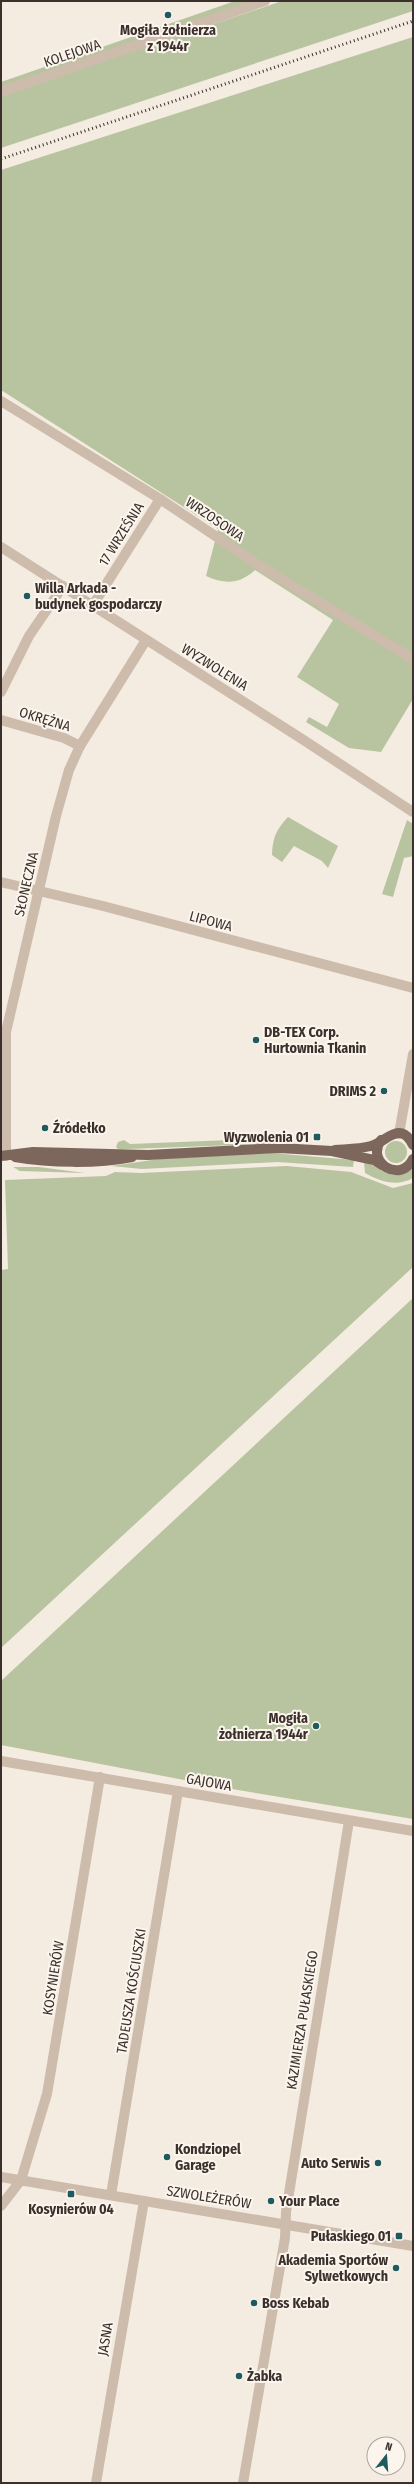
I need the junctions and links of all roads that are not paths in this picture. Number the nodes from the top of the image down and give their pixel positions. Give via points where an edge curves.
1 (265, 1) edge
2 (1, 92) edge
3 (1, 401) edge
4 (160, 499) junction
5 (1, 547) edge
6 (63, 586) junction
7 (93, 605) junction
8 (146, 640) junction
9 (413, 658) edge
10 (1, 692) edge
11 (1, 720) edge
12 (80, 746) junction
13 (413, 812) edge
14 (1, 882) edge
15 (39, 891) junction
16 (413, 988) edge
17 (413, 1054) edge
18 (399, 1134) junction
19 (381, 1140) junction
20 (413, 1143) edge
21 (332, 1151) junction
22 (3, 1156) edge
23 (412, 1160) edge
24 (382, 1165) junction
25 (1, 1760) edge
26 (100, 1777) junction
27 (178, 1790) junction
28 (349, 1820) junction
29 (413, 1831) edge
30 (1, 2177) edge
31 (21, 2180) junction
32 (111, 2195) junction
33 (144, 2200) junction
34 (1, 2206) edge
35 (285, 2224) junction
36 (413, 2246) edge
37 (96, 2483) edge
38 (243, 2483) edge

1 - 2 street, KOLEJOWA
3 - 4 street, WRZOSOWA
4 - 7 street, 17 WRZEŚNIA
4 - 9 street, WRZOSOWA via 260,566
5 - 6 street, WYZWOLENIA
6 - 7 street, WYZWOLENIA
6 - 10 street via 29,636
7 - 8 street, WYZWOLENIA
8 - 12 street, SŁONECZNA
8 - 13 street, WYZWOLENIA via 302,738
11 - 12 street, OKRĘŻNA via 64,738
12 - 15 street, SŁONECZNA via 62,795
14 - 15 street, LIPOWA
15 - 16 street, LIPOWA
15 - 22 street, SŁONECZNA via 6,1032
17 - 18 street
18 - 19 main road via 388,1135
18 - 20 main road
19 - 21 main road via 371,1146
19 - 24 main road via 377,1154
21 - 22 main road via 279,1148 148,1154 109,1160 32,1160
21 - 24 main road via 374,1160
23 - 24 main road via 405,1168 397,1171
25 - 26 street, GAJOWA
26 - 27 street, GAJOWA
26 - 31 street, KOSYNIERÓW via 47,2094
27 - 28 street, GAJOWA
27 - 32 street, TADEUSZA KOŚCIUSZKI
28 - 29 street, GAJOWA
28 - 35 street, KAZIMIERZA PUŁASKIEGO
30 - 31 street, SZWOLEŻERÓW
31 - 32 street, SZWOLEŻERÓW
31 - 34 street
32 - 33 street, SZWOLEŻERÓW
33 - 35 street, SZWOLEŻERÓW
33 - 37 street, JASNA
35 - 36 street, SZWOLEŻERÓW
35 - 38 street, KAZIMIERZA PUŁASKIEGO

